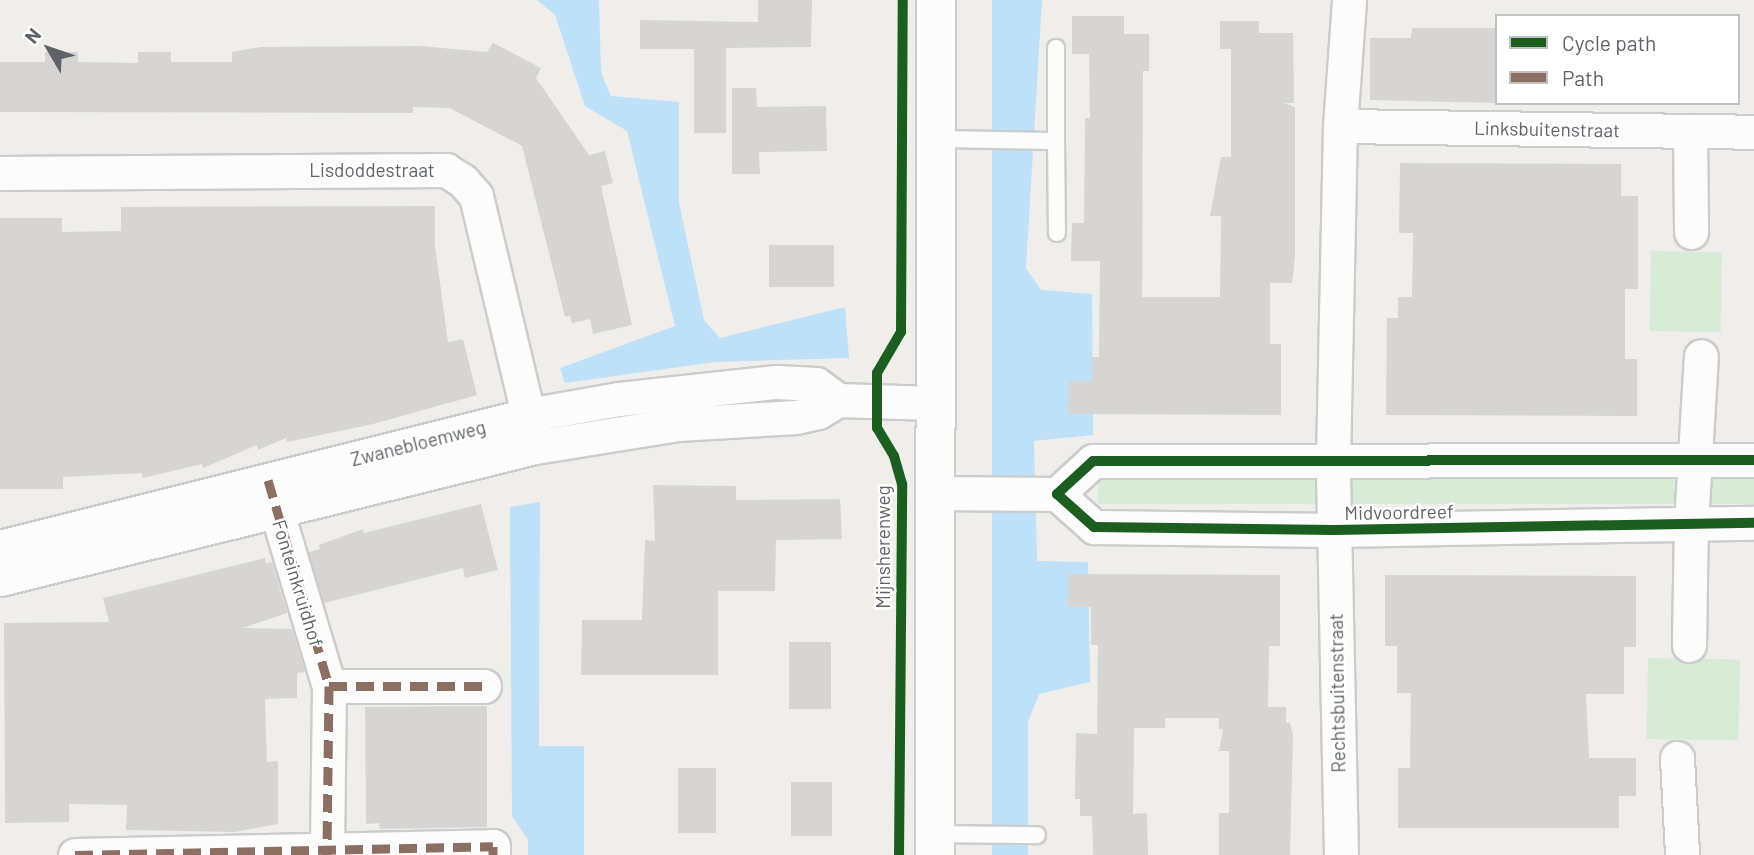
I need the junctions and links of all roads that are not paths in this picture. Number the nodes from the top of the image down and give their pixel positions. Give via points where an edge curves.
1 (936, 0) edge
2 (1349, 0) edge
3 (1056, 48) dead end
4 (1340, 126) junction
5 (1690, 131) junction
6 (1754, 132) edge
7 (953, 139) junction
8 (1049, 140) junction
9 (0, 173) edge
10 (1691, 232) dead end
11 (1057, 233) dead end
12 (1701, 356) dead end
13 (838, 400) junction
14 (934, 403) junction
15 (528, 415) junction
16 (535, 447) junction
17 (1698, 459) junction
18 (1333, 460) junction
19 (1754, 460) edge
20 (268, 480) junction
21 (952, 493) junction
22 (1054, 494) junction
23 (276, 512) junction
24 (1691, 523) junction
25 (1754, 523) edge
26 (1334, 530) junction
27 (0, 547) edge
28 (0, 579) edge
29 (1689, 645) dead end
30 (329, 686) junction
31 (484, 686) dead end
32 (1677, 758) dead end
33 (1037, 835) dead end
34 (935, 845) edge
35 (327, 853) edge
36 (120, 854) edge
37 (75, 855) edge
38 (493, 855) edge
39 (1341, 855) edge
40 (1682, 855) edge

1 - 7 street
2 - 4 street
3 - 8 lane
4 - 5 street, Linksbuitenstraat
4 - 18 street
5 - 6 street, Linksbuitenstraat
5 - 10 street
7 - 8 lane
7 - 14 street
8 - 11 lane
9 - 15 street, Lisdoddestraat via 446,170 476,196
12 - 17 street
13 - 14 street, Zwanebloemweg
13 - 15 street, Zwanebloemweg via 816,384 776,382 657,394
13 - 16 street, Zwanebloemweg via 818,412 796,417 678,424
14 - 21 street
15 - 16 street, Lisdoddestraat
15 - 20 street, Zwanebloemweg
16 - 23 street, Zwanebloemweg
17 - 18 street
17 - 19 street
17 - 24 street
18 - 22 street via 1093,461
18 - 26 street, Midvoordreef
20 - 23 street, Fonteinkruidhof
20 - 27 street, Zwanebloemweg
21 - 22 street
21 - 34 street
22 - 26 street, Midvoordreef via 1094,527
23 - 28 street, Zwanebloemweg
23 - 30 street, Fonteinkruidhof
24 - 25 street, Midvoordreef
24 - 26 street, Midvoordreef
24 - 29 street
26 - 39 street, Rechtsbuitenstraat
30 - 31 street
30 - 35 street, Fonteinkruidhof
32 - 40 street
33 - 34 lane via 976,834
35 - 36 street
35 - 38 street via 493,846
36 - 37 street

